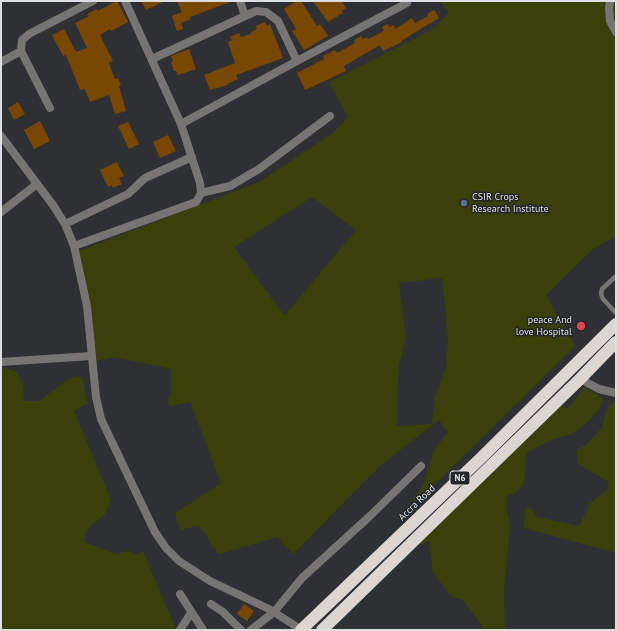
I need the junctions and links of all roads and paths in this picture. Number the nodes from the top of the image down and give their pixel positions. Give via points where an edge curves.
1 (93, 1) edge
2 (126, 1) edge
3 (240, 1) edge
4 (610, 1) edge
5 (408, 3) dead end
6 (245, 16) junction
7 (616, 32) edge
8 (21, 51) junction
9 (152, 59) junction
10 (297, 61) junction
11 (1, 62) edge
12 (50, 108) dead end
13 (330, 116) dead end
14 (181, 124) junction
15 (1, 136) edge
16 (192, 157) junction
17 (37, 184) junction
18 (201, 193) junction
19 (1, 212) edge
20 (65, 224) junction
21 (74, 246) junction
22 (616, 276) edge
23 (616, 313) edge
24 (616, 324) edge
25 (616, 342) edge
26 (91, 356) junction
27 (1, 362) edge
28 (580, 379) junction
29 (616, 393) edge
30 (421, 466) dead end
31 (180, 594) dead end
32 (212, 604) dead end
33 (274, 612) junction
34 (191, 613) junction
35 (180, 630) edge
36 (203, 630) edge
37 (241, 630) edge
38 (251, 630) edge
39 (301, 630) edge
40 (322, 630) edge

1 - 8 street via 29,34 22,40
2 - 9 street
3 - 6 street
4 - 7 street via 610,21
5 - 10 street
6 - 9 street
6 - 10 street via 256,11 266,12 278,21
8 - 11 street
8 - 12 street
9 - 14 street
10 - 14 street
13 - 18 street via 266,165 230,186
14 - 16 street
15 - 17 street
16 - 18 street
16 - 20 street via 145,178 128,194
17 - 19 street
17 - 20 street
18 - 21 street via 196,202
20 - 21 street
21 - 26 street via 87,306
22 - 23 lane via 602,289 601,294 602,299
24 - 39 highway, Accra Road / N6 via 482,457
25 - 28 highway, N6
26 - 27 street
26 - 33 street via 101,419 162,543 179,561 210,581
28 - 29 street via 599,389
28 - 40 highway, N6
30 - 33 street via 302,578
31 - 34 street
32 - 37 street
33 - 38 street
33 - 39 street
34 - 35 street
34 - 36 street

